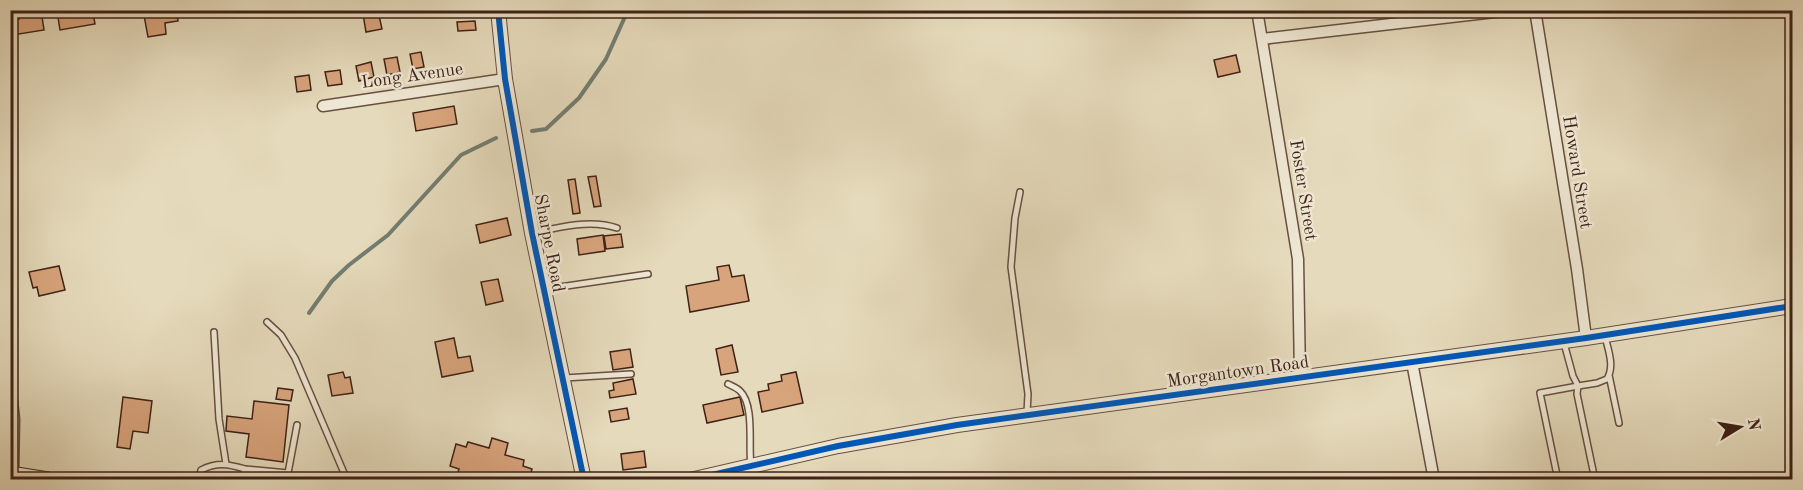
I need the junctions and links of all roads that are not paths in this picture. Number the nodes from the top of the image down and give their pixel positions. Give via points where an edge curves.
1 (498, 10) edge
2 (1257, 10) edge
3 (1512, 10) edge
4 (1535, 10) edge
5 (1262, 39) junction
6 (505, 79) junction
7 (323, 106) dead end
8 (1020, 192) dead end
9 (617, 228) dead end
10 (532, 233) junction
11 (648, 274) dead end
12 (544, 289) junction
13 (1792, 306) edge
14 (267, 322) dead end
15 (213, 332) dead end
16 (1605, 336) junction
17 (1586, 338) junction
18 (1564, 341) junction
19 (1412, 362) junction
20 (631, 374) dead end
21 (1609, 375) junction
22 (1300, 377) junction
23 (563, 379) junction
24 (10, 384) edge
25 (728, 384) dead end
26 (1578, 386) junction
27 (1027, 415) junction
28 (1618, 423) dead end
29 (297, 425) dead end
30 (226, 464) junction
31 (751, 466) junction
32 (245, 469) junction
33 (12, 474) edge
34 (48, 480) edge
35 (199, 480) edge
36 (243, 480) edge
37 (347, 480) edge
38 (584, 480) edge
39 (690, 480) edge
40 (1434, 480) edge
41 (1558, 480) edge
42 (1595, 480) edge

1 - 6 street, Sharpe Road
2 - 5 street, Foster Street
3 - 5 street
4 - 17 street, Howard Street
5 - 22 street, Foster Street via 1298,259
6 - 7 street, Long Avenue
6 - 10 street, Sharpe Road
8 - 27 lane via 1011,267 1028,394
9 - 10 lane via 604,224
10 - 12 street, Sharpe Road
11 - 12 lane
12 - 23 street, Sharpe Road
13 - 16 street, Morgantown Road
14 - 37 lane via 281,335 294,358
15 - 30 lane
16 - 17 street, Morgantown Road
16 - 21 lane via 1611,364
17 - 18 street, Morgantown Road
18 - 19 street, Morgantown Road
18 - 26 lane
19 - 22 street, Morgantown Road
19 - 40 street
20 - 23 lane
21 - 26 lane via 1597,384
21 - 28 lane
22 - 27 street, Morgantown Road
23 - 38 street, Sharpe Road
24 - 33 street via 14,419
25 - 31 lane via 745,398
26 - 41 lane via 1540,393
26 - 42 lane
27 - 31 street, Morgantown Road via 911,432
29 - 32 lane via 288,473
30 - 32 lane
30 - 35 lane via 213,464 201,470
31 - 39 street, Morgantown Road
32 - 36 lane
33 - 34 main road

